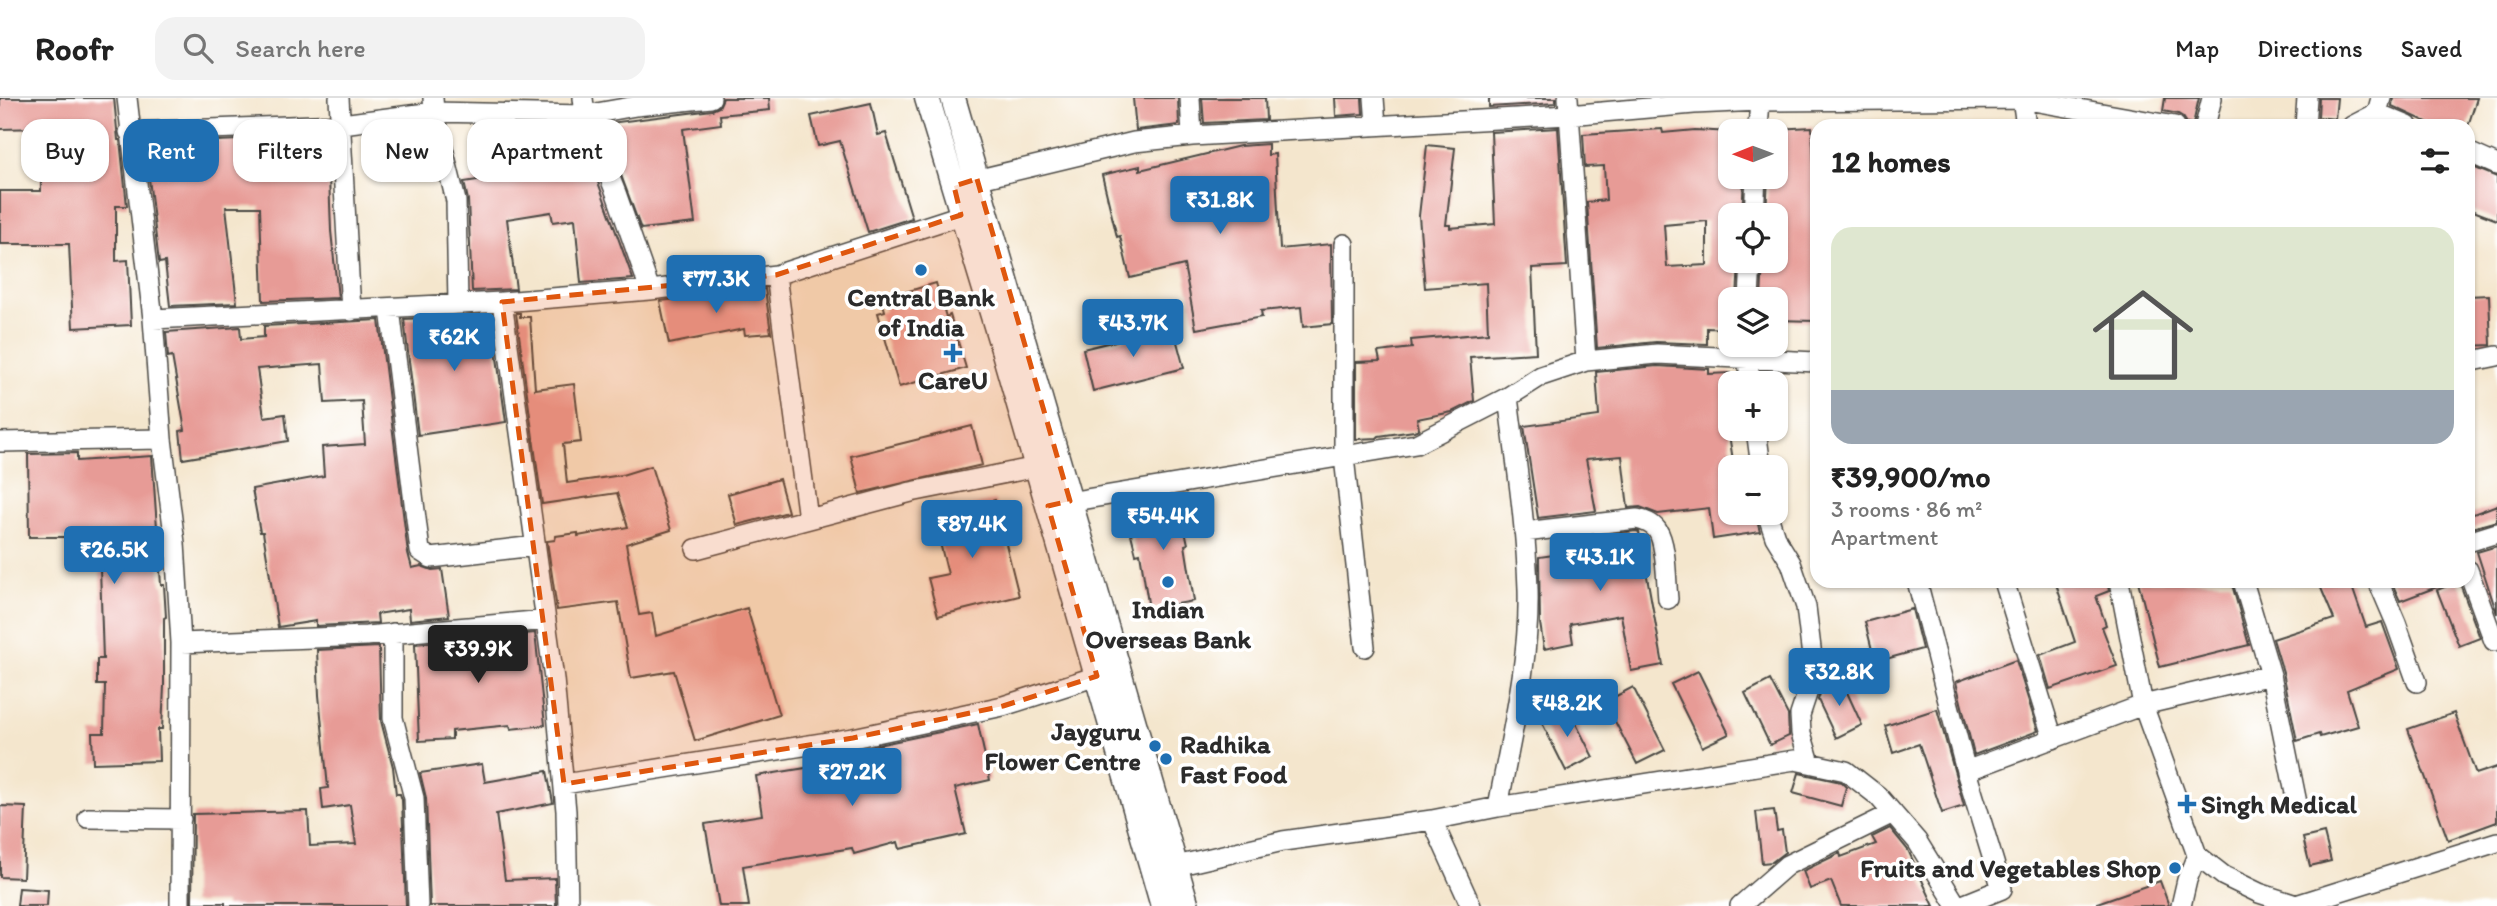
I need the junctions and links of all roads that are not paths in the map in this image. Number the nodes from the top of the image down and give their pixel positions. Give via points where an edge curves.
1 (127, 98) edge
2 (340, 98) edge
3 (710, 98) edge
4 (927, 98) edge
5 (953, 98) edge
6 (1189, 98) edge
7 (1374, 98) edge
8 (2212, 98) edge
9 (2307, 98) edge
10 (1926, 99) edge
11 (2022, 99) edge
12 (1760, 100) edge
13 (433, 105) edge
14 (2379, 105) edge
15 (584, 106) edge
16 (1568, 107) edge
17 (129, 119) edge
18 (342, 119) edge
19 (1759, 119) edge
20 (2025, 119) edge
21 (2135, 119) edge
22 (2208, 119) edge
23 (2306, 119) edge
24 (2362, 119) edge
25 (2398, 119) edge
26 (347, 123) edge
27 (1376, 125) junction
28 (1192, 136) junction
29 (2475, 155) edge
30 (2497, 165) edge
31 (136, 182) edge
32 (345, 182) edge
33 (965, 183) junction
34 (961, 215) junction
35 (1344, 244) dead end
36 (776, 275) junction
37 (650, 290) junction
38 (502, 302) junction
39 (458, 304) junction
40 (390, 309) junction
41 (351, 311) junction
42 (153, 319) junction
43 (1718, 352) edge
44 (2497, 356) edge
45 (1785, 357) edge
46 (1586, 361) junction
47 (1810, 361) edge
48 (2475, 361) edge
49 (1508, 397) junction
50 (162, 439) junction
51 (0, 442) edge
52 (1344, 457) junction
53 (1037, 467) junction
54 (1059, 504) junction
55 (808, 519) junction
56 (1771, 525) edge
57 (1524, 532) junction
58 (2497, 533) edge
59 (2475, 540) edge
60 (535, 546) junction
61 (696, 549) dead end
62 (1918, 588) edge
63 (2006, 588) edge
64 (2120, 588) edge
65 (2245, 588) edge
66 (2381, 588) edge
67 (2475, 588) edge
68 (1668, 599) dead end
69 (546, 620) junction
70 (393, 633) junction
71 (2494, 641) dead end
72 (181, 643) junction
73 (1365, 647) dead end
74 (2271, 675) junction
75 (1097, 676) junction
76 (2417, 682) dead end
77 (2143, 705) junction
78 (2053, 739) junction
79 (1810, 763) junction
80 (1966, 771) junction
81 (564, 784) junction
82 (2297, 803) dead end
83 (1498, 807) junction
84 (1893, 813) junction
85 (88, 818) dead end
86 (181, 818) junction
87 (1432, 820) junction
88 (2496, 847) edge
89 (2197, 855) junction
90 (1175, 866) junction
91 (2296, 905) edge
92 (180, 906) edge
93 (418, 906) edge
94 (568, 906) edge
95 (1163, 906) edge
96 (1187, 906) edge
97 (1471, 906) edge
98 (1740, 906) edge
99 (1958, 906) edge
100 (2181, 906) edge

1 - 17 street
2 - 18 street
3 - 15 street
4 - 33 street
5 - 33 street
6 - 28 street
7 - 27 street
8 - 22 street
9 - 23 street
10 - 11 street
10 - 12 street
11 - 20 street
11 - 21 street
12 - 16 street
12 - 19 street
13 - 15 street
13 - 26 street
13 - 39 street via 456,201
14 - 24 street
14 - 25 street
15 - 37 street
16 - 27 street
16 - 46 street
27 - 28 street
28 - 33 street via 1134,142
29 - 30 street
31 - 42 street
32 - 41 street
33 - 34 street
33 - 54 street
34 - 36 street
34 - 53 street
35 - 52 street
36 - 37 street
36 - 55 street
37 - 38 street
38 - 39 street
38 - 60 street
39 - 40 street
40 - 41 street
40 - 60 street via 420,551 431,558
41 - 42 street
42 - 50 street
43 - 46 street
44 - 48 street
45 - 47 street
46 - 49 street via 1541,376
49 - 52 street via 1416,444
49 - 57 street
50 - 51 street
50 - 72 street
52 - 54 street
52 - 73 street
53 - 54 street
53 - 55 street via 911,492
54 - 75 street
54 - 90 street
55 - 61 street
56 - 79 street via 1806,607 1814,673 1800,715
57 - 68 street via 1637,519 1649,522 1663,546
57 - 83 street via 1528,591 1523,667
58 - 59 street
60 - 69 street
62 - 80 street
63 - 78 street
64 - 77 street
65 - 74 street
66 - 76 street
67 - 71 street
69 - 70 street
69 - 81 street
70 - 72 street
70 - 93 street via 393,718 414,798
72 - 86 street
74 - 77 street
74 - 82 street
75 - 81 street via 1003,706 853,738
75 - 95 street
77 - 78 street
77 - 89 street
78 - 80 street
79 - 83 street via 1795,760
79 - 84 street via 1846,771
80 - 99 street via 2002,889
81 - 94 street
83 - 87 street
84 - 98 street via 1787,865
84 - 99 street via 1917,841
85 - 86 street
86 - 92 street
87 - 90 street via 1283,841
87 - 97 street
88 - 91 street
89 - 91 street via 2224,877
89 - 100 street
90 - 96 street

